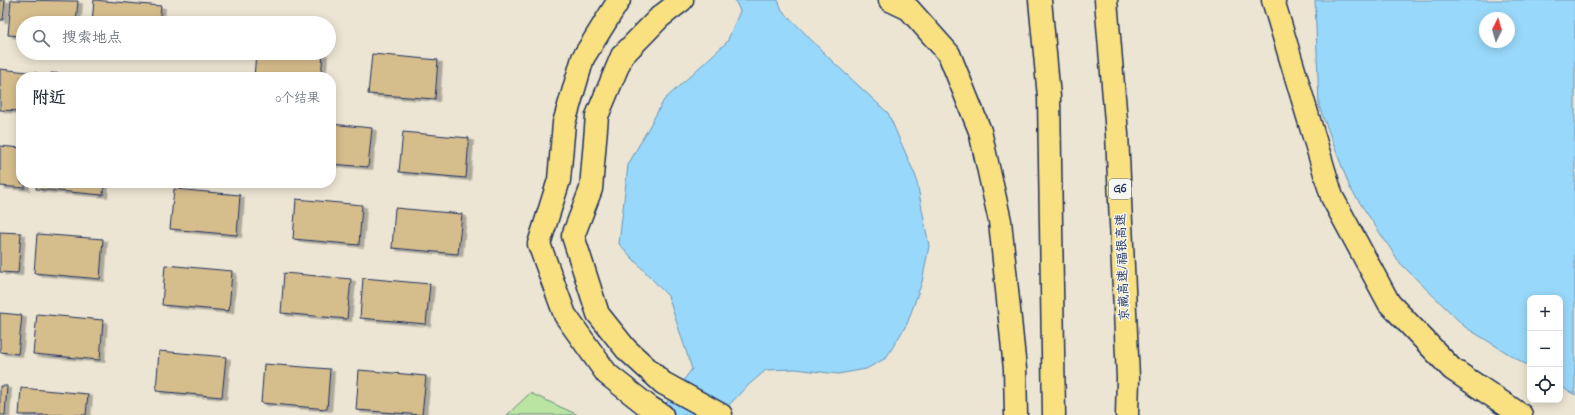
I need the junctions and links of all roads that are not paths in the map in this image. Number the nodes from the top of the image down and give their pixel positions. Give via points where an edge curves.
1 (619, 0) edge
2 (682, 0) edge
3 (890, 0) edge
4 (1040, 0) edge
5 (1106, 0) edge
6 (1273, 0) edge
7 (656, 411) edge
8 (721, 415) edge
9 (1016, 415) edge
10 (1054, 415) edge
11 (1127, 415) edge
12 (1521, 415) edge

1 - 7 highway via 583,58 564,124 559,180 539,244 565,315 607,374
2 - 8 highway via 660,17 622,56 598,116 591,189 573,236 598,314 626,349 663,383
3 - 9 highway via 909,9 949,54 980,131 1000,220 1015,369
4 - 10 highway via 1049,97
5 - 11 highway, 京藏高速/福银高速 / G6 via 1117,134 1128,378
6 - 12 highway via 1332,197 1389,303 1452,369

